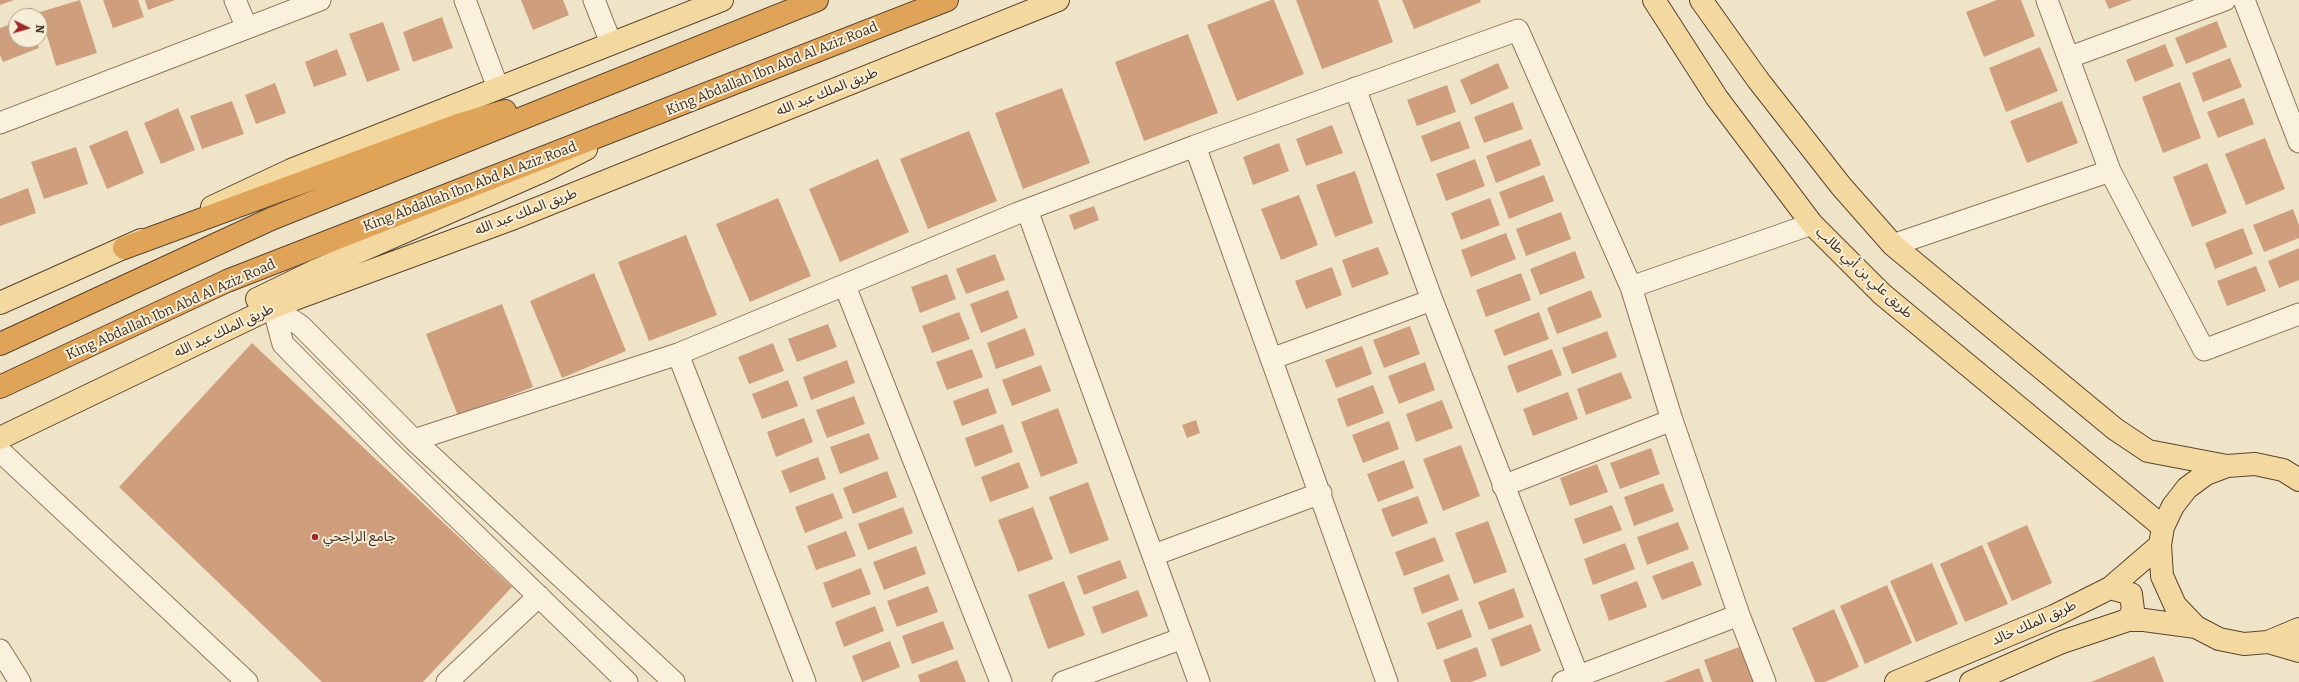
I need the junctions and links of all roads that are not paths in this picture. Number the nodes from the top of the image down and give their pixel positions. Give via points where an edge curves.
1 (235, 0) edge
2 (320, 0) edge
3 (465, 0) edge
4 (594, 0) edge
5 (817, 0) edge
6 (947, 0) edge
7 (1058, 0) edge
8 (1654, 0) edge
9 (1701, 0) edge
10 (2047, 0) edge
11 (2224, 0) edge
12 (2244, 0) edge
13 (714, 1) edge
14 (247, 28) junction
15 (611, 44) junction
16 (2070, 57) junction
17 (626, 76) junction
18 (498, 88) junction
19 (1355, 88) junction
20 (642, 121) junction
21 (0, 123) edge
22 (2299, 142) edge
23 (1195, 146) junction
24 (2110, 171) junction
25 (1027, 210) junction
26 (1812, 224) junction
27 (1893, 245) junction
28 (124, 248) junction
29 (845, 286) junction
30 (1631, 287) junction
31 (1432, 300) junction
32 (0, 303) edge
33 (273, 307) junction
34 (2299, 314) edge
35 (0, 344) edge
36 (177, 353) junction
37 (678, 354) junction
38 (1271, 359) junction
39 (0, 387) edge
40 (1672, 420) junction
41 (0, 438) edge
42 (414, 440) junction
43 (0, 451) edge
44 (2227, 466) junction
45 (2299, 480) edge
46 (1503, 486) junction
47 (1321, 493) junction
48 (2162, 536) junction
49 (1154, 555) junction
50 (2110, 588) junction
51 (539, 596) junction
52 (1740, 615) junction
53 (2128, 620) junction
54 (2196, 627) junction
55 (2299, 629) edge
56 (1183, 638) junction
57 (2268, 642) junction
58 (0, 650) edge
59 (2299, 651) edge
60 (1570, 679) edge
61 (20, 682) edge
62 (247, 682) edge
63 (447, 682) edge
64 (627, 682) edge
65 (674, 682) edge
66 (805, 682) edge
67 (1001, 682) edge
68 (1064, 682) edge
69 (1199, 682) edge
70 (1387, 682) edge
71 (1765, 682) edge
72 (1896, 682) edge
73 (1971, 682) edge

1 - 14 street
2 - 14 street
3 - 18 street
4 - 15 street
5 - 17 highway
6 - 20 highway, King Abdallah Ibn Abd Al Aziz Road
7 - 33 main road, طريق الملك عبد الله via 509,220
8 - 26 main road, طريق علي بن أبي طالب via 1717,98
9 - 27 main road via 1758,80 1841,186
10 - 16 street
11 - 16 street
12 - 22 street
13 - 15 main road
14 - 21 street
15 - 18 main road
16 - 24 street
17 - 28 highway via 458,125
17 - 35 highway via 271,219
18 - 28 main road via 291,170
19 - 23 street
19 - 30 street via 1518,30
19 - 31 street
20 - 36 main road via 543,172 317,270 221,317
20 - 39 highway, King Abdallah Ibn Abd Al Aziz Road via 227,281
23 - 25 street
23 - 38 street
24 - 27 street
24 - 34 street via 2204,350
25 - 29 street
25 - 49 street
26 - 30 street
26 - 48 main road, طريق علي بن أبي طالب via 1882,294
27 - 44 main road via 2116,429 2148,451
28 - 32 main road
29 - 37 street
29 - 67 street
30 - 40 street
31 - 38 street
31 - 46 street
33 - 36 main road, طريق الملك عبد الله
33 - 42 street via 301,326
33 - 51 street via 283,344
36 - 41 main road, طريق الملك عبد الله
37 - 42 street
37 - 66 street
38 - 47 street
40 - 46 street
40 - 52 street
42 - 65 street
43 - 62 street
44 - 45 main road via 2255,464 2283,470
44 - 48 main road via 2206,474 2187,488 2173,506
46 - 60 street
47 - 49 street
47 - 70 street
48 - 50 main road, طريق الملك خالد
48 - 54 main road via 2162,576 2175,605
49 - 56 street
50 - 53 main road via 2131,594 2133,610
50 - 72 main road, طريق الملك خالد via 2054,616
51 - 63 street
51 - 64 street
52 - 60 street
52 - 71 street
53 - 54 main road, طريق الملك خالد
53 - 73 main road, طريق الملك خالد via 2062,642
54 - 57 main road via 2219,638 2244,644
55 - 57 main road
56 - 68 street
56 - 69 street
57 - 59 main road
58 - 61 street

